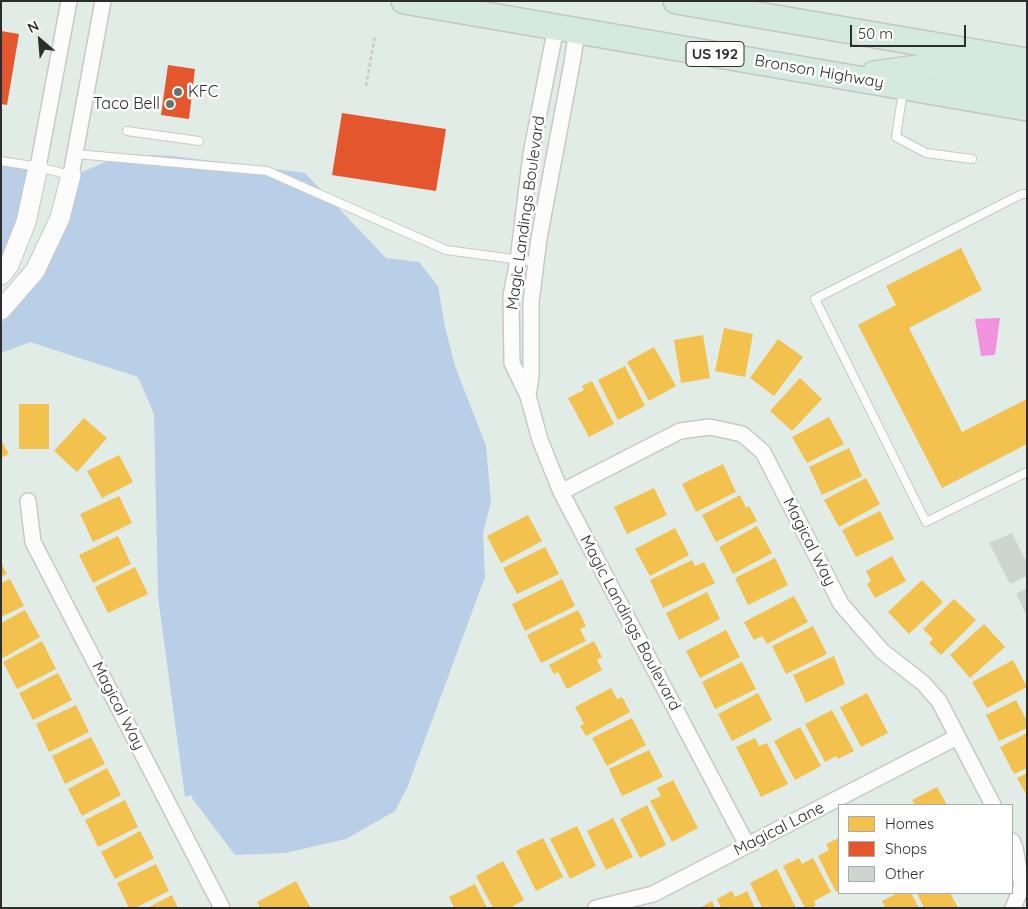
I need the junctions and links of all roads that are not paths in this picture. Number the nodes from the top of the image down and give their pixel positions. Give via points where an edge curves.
1 (69, 1) edge
2 (103, 1) edge
3 (404, 1) edge
4 (676, 1) edge
5 (566, 29) junction
6 (1027, 62) edge
7 (852, 78) junction
8 (1027, 84) edge
9 (903, 86) junction
10 (1027, 108) edge
11 (127, 131) dead end
12 (199, 141) dead end
13 (76, 154) junction
14 (972, 158) dead end
15 (1, 161) edge
16 (38, 167) junction
17 (71, 175) junction
18 (1027, 194) edge
19 (518, 260) junction
20 (536, 262) junction
21 (1, 275) edge
22 (1, 310) edge
23 (528, 396) junction
24 (1027, 472) edge
25 (561, 492) junction
26 (28, 500) dead end
27 (957, 737) junction
28 (992, 804) edge
29 (1013, 843) edge
30 (747, 845) junction
31 (222, 908) edge
32 (596, 908) edge
33 (1014, 908) edge

1 - 16 street
2 - 13 street
3 - 5 highway, Bronson Highway / US 192
4 - 6 highway
5 - 7 highway, Bronson Highway / US 192
5 - 19 street, Magic Landings Boulevard via 531,154
5 - 20 street, Magic Landings Boulevard
7 - 8 highway via 931,66
7 - 9 highway, Bronson Highway / US 192
9 - 10 highway, Bronson Highway / US 192
9 - 14 lane via 896,136 926,154
11 - 12 lane
13 - 17 street
13 - 19 lane via 267,171 446,250
15 - 16 lane
16 - 17 lane
16 - 21 street via 26,222 9,265
17 - 22 street via 60,218 35,271
18 - 24 lane via 815,299 926,522
19 - 20 lane
19 - 23 street, Magic Landings Boulevard via 511,296 512,363
20 - 23 street, Magic Landings Boulevard via 531,302
23 - 25 street, Magic Landings Boulevard via 540,440
25 - 27 street, Magical Way via 680,431 710,427 742,434 763,452 841,604 882,651 923,683 939,701
25 - 30 street, Magic Landings Boulevard
26 - 31 street, Magical Way via 33,542
27 - 28 street, Magical Way
27 - 30 street, Magical Lane
29 - 33 street via 1022,886
30 - 32 street, Magical Lane via 653,894

